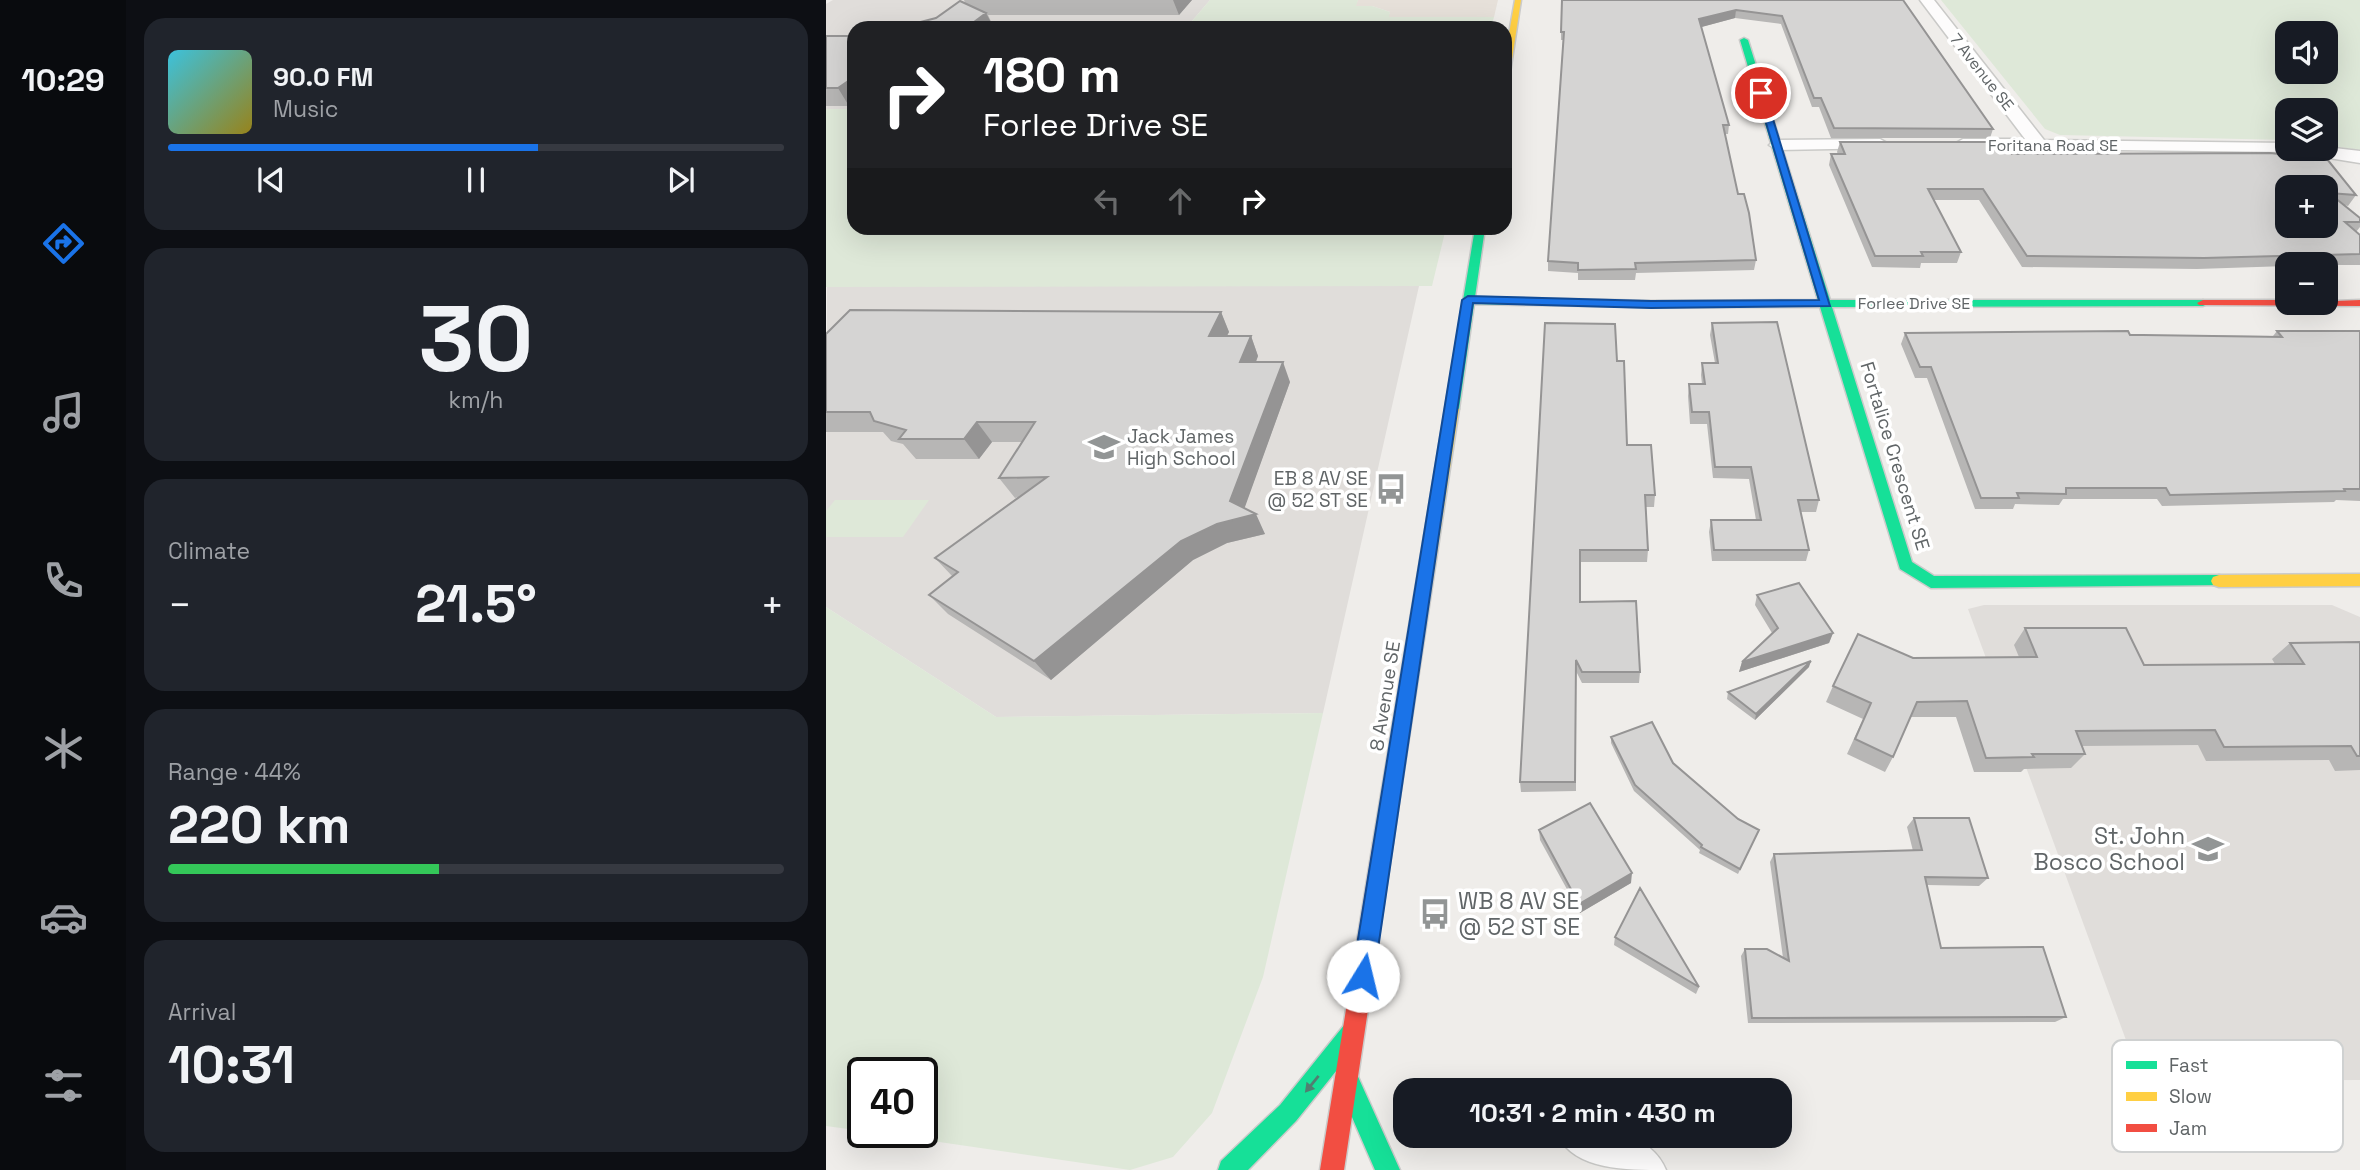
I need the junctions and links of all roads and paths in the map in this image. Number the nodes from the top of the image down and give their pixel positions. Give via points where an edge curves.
1 (1518, 0) edge
2 (1927, 0) edge
3 (1512, 36) edge
4 (1744, 40) dead end
5 (1901, 144) edge
6 (1942, 144) edge
7 (1778, 145) junction
8 (2038, 145) junction
9 (2275, 148) edge
10 (2338, 154) edge
11 (2360, 157) edge
12 (1479, 235) edge
13 (1468, 300) junction
14 (1826, 303) junction
15 (2360, 303) edge
16 (2360, 580) edge
17 (1354, 1031) junction
18 (1347, 1078) junction
19 (1603, 1148) edge
20 (1230, 1170) edge
21 (1332, 1170) edge
22 (1388, 1170) edge
23 (1641, 1170) edge

1 - 3 street
2 - 8 street, 7 Avenue SE
4 - 7 street, Fortalice Crescent SE
5 - 7 street
6 - 8 street, Foritana Road SE
7 - 14 street, Fortalice Crescent SE
8 - 9 street, Foritana Road SE
10 - 11 street
12 - 13 street, 8 Avenue SE
13 - 14 street, Forlee Drive SE
13 - 17 street, 8 Avenue SE
14 - 15 street, Forlee Drive SE
14 - 16 street, Fortalice Crescent SE via 1905,565 1931,582
17 - 18 street, 8 Avenue SE
17 -> 20 street via 1288,1113
18 - 21 street, 8 Avenue SE
18 - 22 street
19 - 23 street

